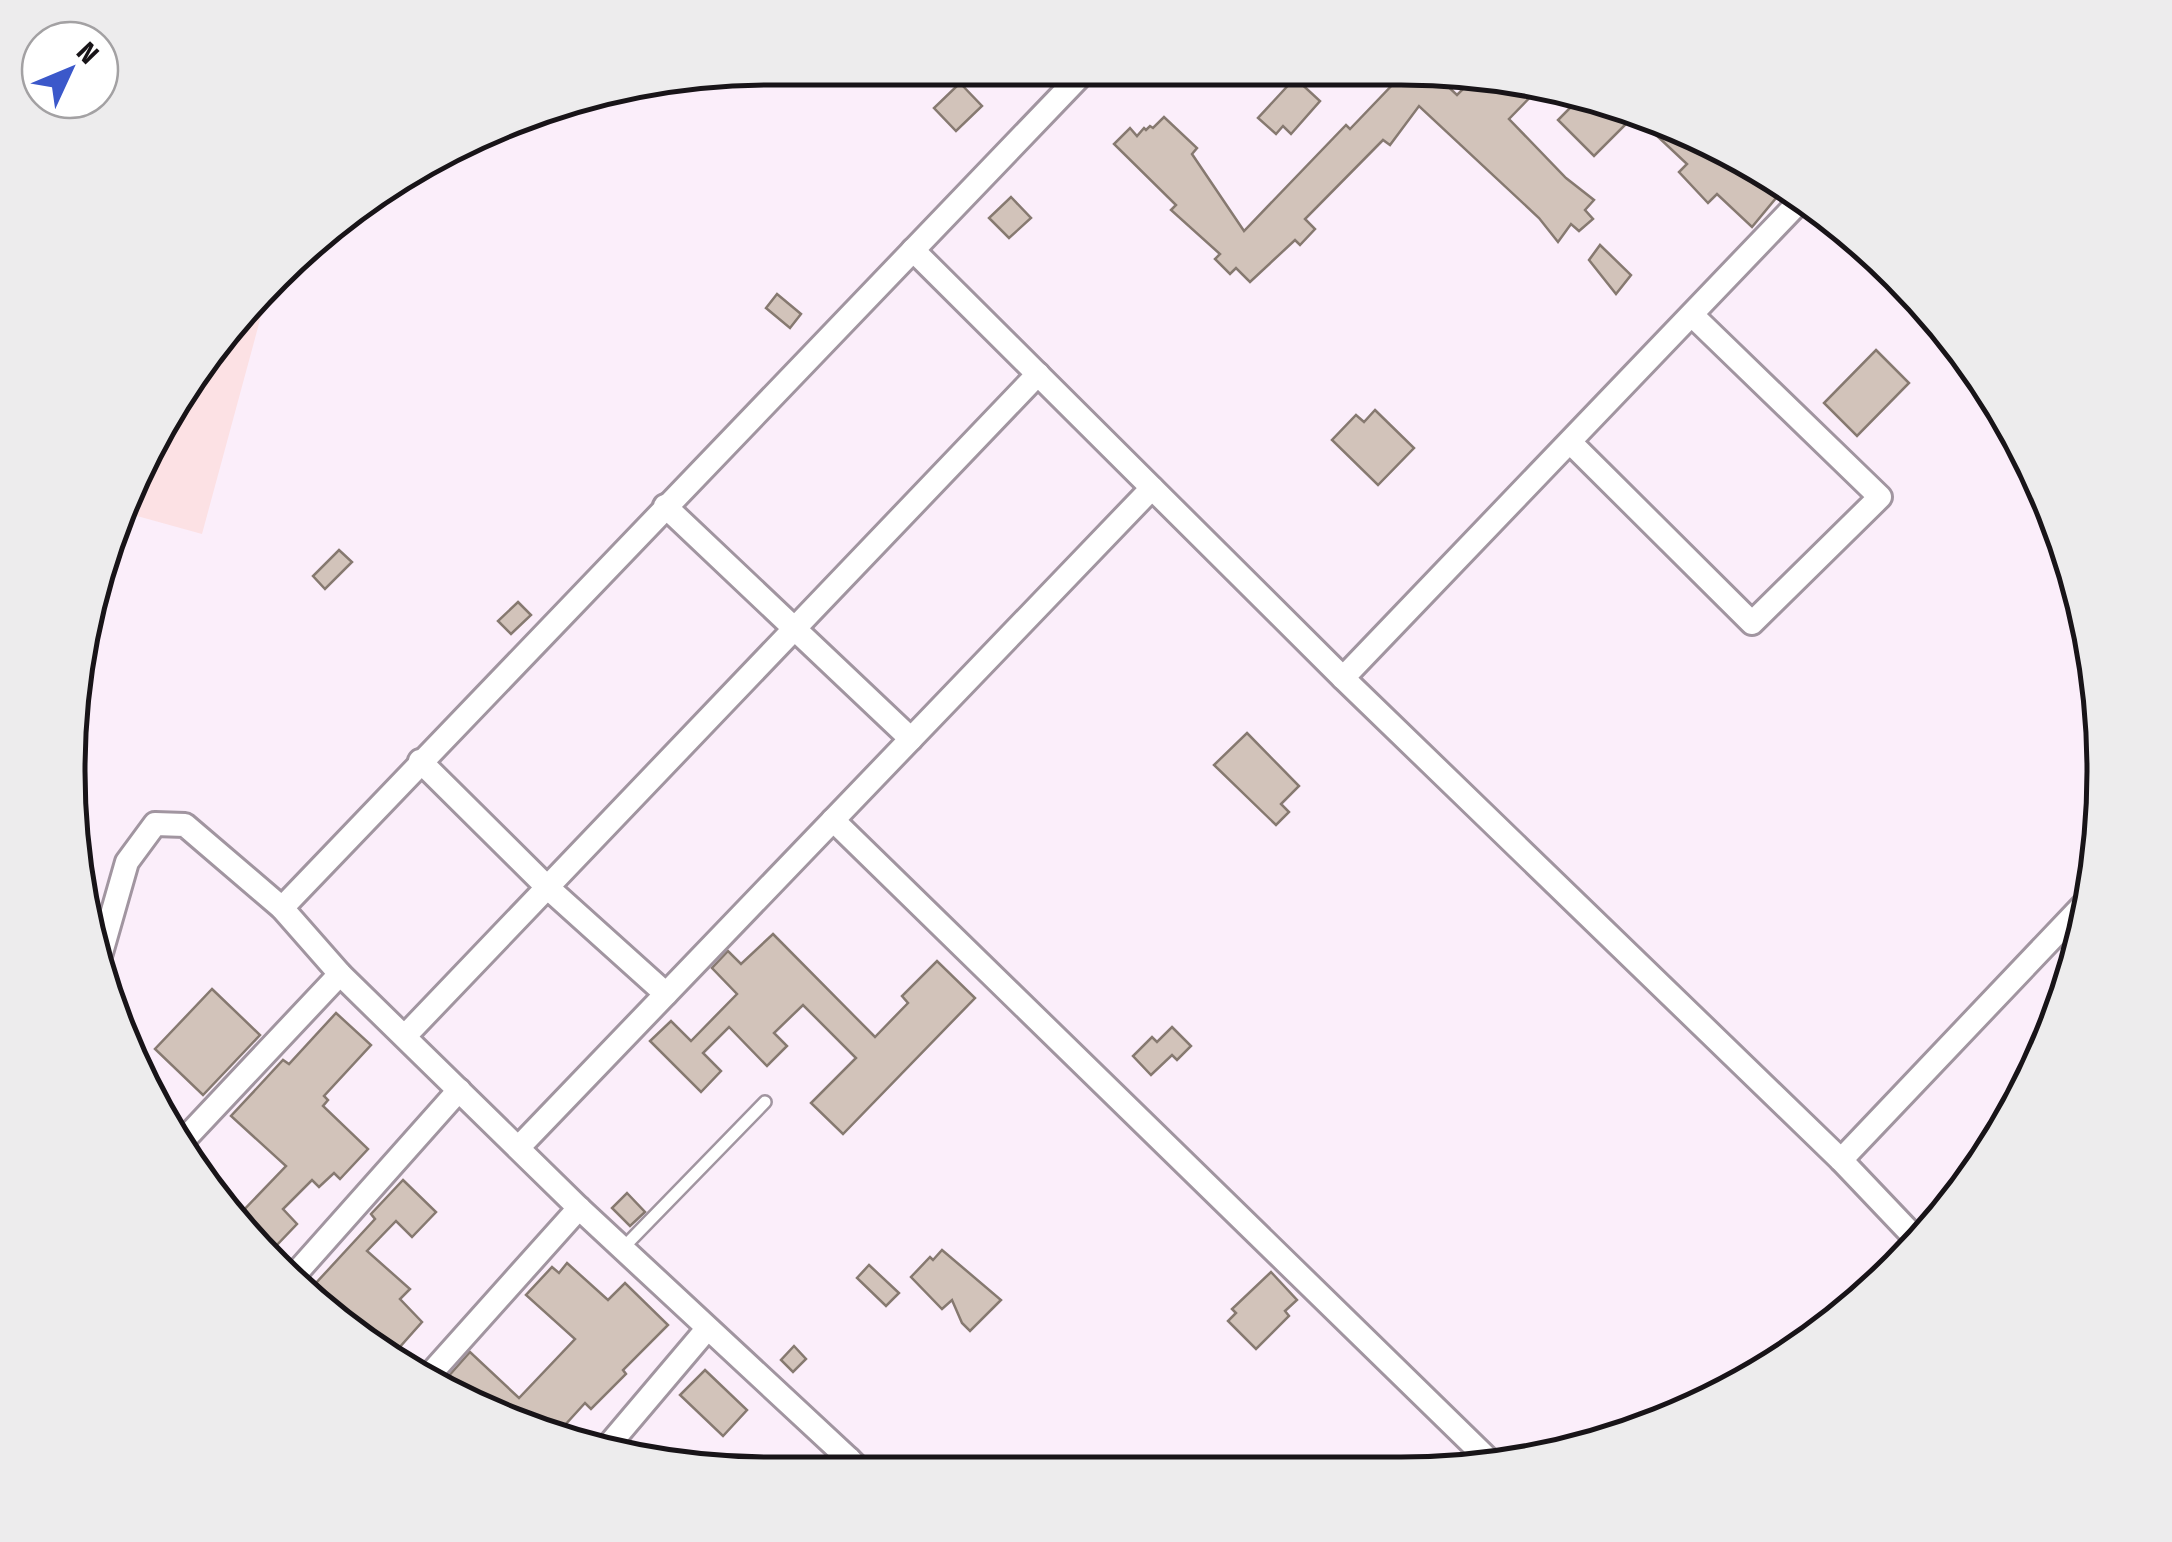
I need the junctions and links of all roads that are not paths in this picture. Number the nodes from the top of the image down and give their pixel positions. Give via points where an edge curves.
1 (1071, 85) edge
2 (1793, 209) edge
3 (913, 250) junction
4 (1692, 315) junction
5 (1038, 374) junction
6 (1570, 442) junction
7 (1152, 488) junction
8 (666, 506) junction
9 (793, 628) junction
10 (1343, 678) junction
11 (911, 738) junction
12 (420, 761) junction
13 (833, 820) junction
14 (546, 886) junction
15 (282, 908) junction
16 (2071, 917) edge
17 (105, 938) edge
18 (340, 974) junction
19 (666, 994) junction
20 (406, 1034) junction
21 (459, 1090) junction
22 (765, 1102) dead end
23 (189, 1133) edge
24 (518, 1147) junction
25 (1841, 1160) junction
26 (579, 1208) junction
27 (1909, 1232) edge
28 (623, 1248) junction
29 (300, 1269) edge
30 (707, 1329) junction
31 (434, 1368) edge
32 (614, 1439) edge
33 (1480, 1452) edge
34 (839, 1457) edge

1 - 3 street
2 - 4 street
3 - 5 street
3 - 8 street
4 - 6 street
4 - 6 street via 1880,498 1752,623
5 - 7 street
5 - 9 street
6 - 10 street
7 - 10 street
7 - 11 street
8 - 9 street
8 - 12 street
9 - 11 street
9 - 14 street
10 - 25 street
11 - 13 street
12 - 14 street
12 - 15 street
13 - 19 street
13 - 33 street
14 - 19 street
14 - 20 street
15 - 17 street via 184,825 155,824 127,862
15 - 18 street
16 - 25 street
18 - 20 street
18 - 23 street
19 - 24 street
20 - 21 street
21 - 24 street
21 - 29 street
22 - 28 lane
24 - 26 street
25 - 27 street
26 - 28 street
26 - 31 street
28 - 30 street
30 - 32 street
30 - 34 street

